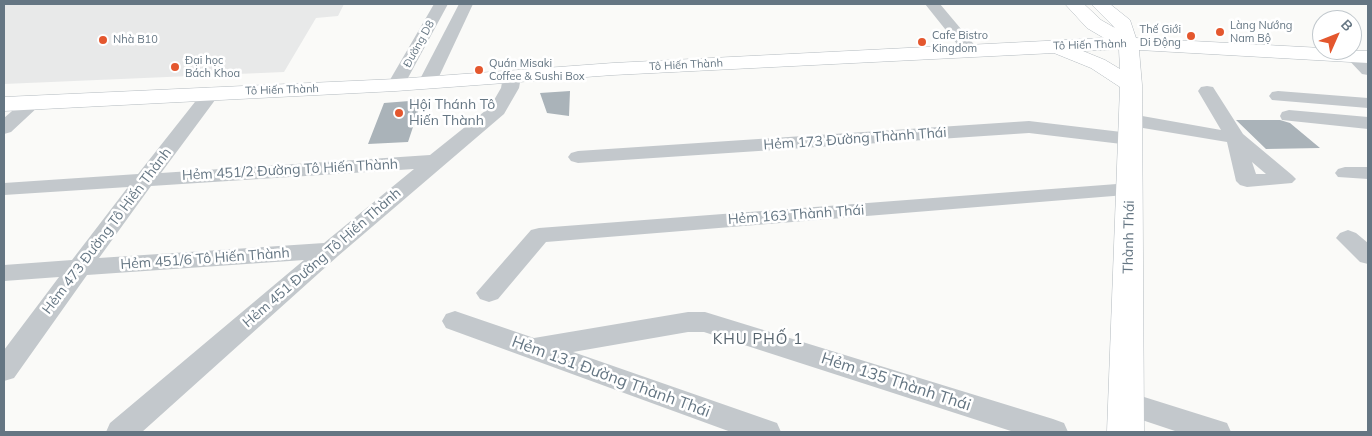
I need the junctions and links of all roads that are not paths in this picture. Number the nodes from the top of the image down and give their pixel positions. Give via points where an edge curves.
1 (441, 4) edge
2 (466, 4) edge
3 (932, 4) edge
4 (1074, 4) edge
5 (1100, 4) edge
6 (1126, 42) junction
7 (1043, 47) junction
8 (971, 51) junction
9 (1312, 54) edge
10 (1362, 59) edge
11 (1368, 70) edge
12 (512, 77) junction
13 (428, 83) junction
14 (396, 85) junction
15 (1131, 86) junction
16 (1207, 91) dead end
17 (212, 92) junction
18 (1278, 96) dead end
19 (33, 102) junction
20 (1368, 103) edge
21 (4, 104) edge
22 (1289, 116) dead end
23 (1368, 123) edge
24 (4, 128) edge
25 (1131, 129) junction
26 (578, 157) dead end
27 (436, 161) junction
28 (1368, 173) edge
29 (1345, 174) dead end
30 (145, 179) junction
31 (4, 189) edge
32 (1130, 189) junction
33 (1348, 238) dead end
34 (330, 250) junction
35 (1368, 256) edge
36 (79, 268) junction
37 (4, 273) edge
38 (489, 293) dead end
39 (455, 321) dead end
40 (532, 349) junction
41 (4, 370) edge
42 (1125, 403) junction
43 (120, 432) edge
44 (766, 432) edge
45 (1053, 432) edge
46 (1126, 432) edge
47 (1216, 432) edge

1 - 14 street, Đường D8
2 - 13 street, Đường D8
3 - 8 street
4 - 6 main road via 1094,24
5 - 6 main road, Thành Thái via 1122,24
6 - 7 main road, Tô Hiến Thành
6 - 9 main road, Tô Hiến Thành
6 - 15 main road, Thành Thái via 1131,56
7 - 8 main road, Tô Hiến Thành
7 - 15 main road via 1085,58
8 - 12 main road, Tô Hiến Thành
10 - 11 street
12 - 13 main road, Tô Hiến Thành
12 - 27 street, Hẻm 451 Đường Tô Hiến Thành via 510,88 497,110
13 - 14 main road, Tô Hiến Thành
14 - 17 main road, Tô Hiến Thành
15 - 25 main road, Thành Thái
16 - 25 street, Hẻm 173 Đường Thành Thái via 1236,138
17 - 19 main road, Tô Hiến Thành
17 - 30 street, Hẻm 473 Đường Tô Hiến Thành
18 - 20 street
19 - 21 main road, Tô Hiến Thành
19 - 24 street
22 - 23 street
25 - 26 street, Hẻm 173 Đường Thành Thái via 1029,127
25 - 32 main road, Thành Thái
27 - 30 street, Hẻm 451/2 Đường Tô Hiến Thành
27 - 34 street, Hẻm 451 Đường Tô Hiến Thành
28 - 29 street
30 - 31 street, Hẻm 451/2 Đường Tô Hiến Thành
30 - 36 street, Hẻm 473 Đường Tô Hiến Thành
32 - 38 street, Hẻm 163 Thành Thái via 539,235
32 - 42 main road, Thành Thái
33 - 35 street
34 - 36 street, Hẻm 451/6 Tô Hiến Thành
34 - 43 street, Hẻm 451 Đường Tô Hiến Thành
36 - 37 street, Hẻm 451/6 Tô Hiến Thành
36 - 41 street, Hẻm 473 Đường Tô Hiến Thành
39 - 40 street, Hẻm 131 Đường Thành Thái
40 - 44 street, Hẻm 131 Đường Thành Thái
40 - 45 street, Hẻm 135 Thành Thái via 688,322 705,322
42 - 46 main road, Thành Thái
42 - 47 street

